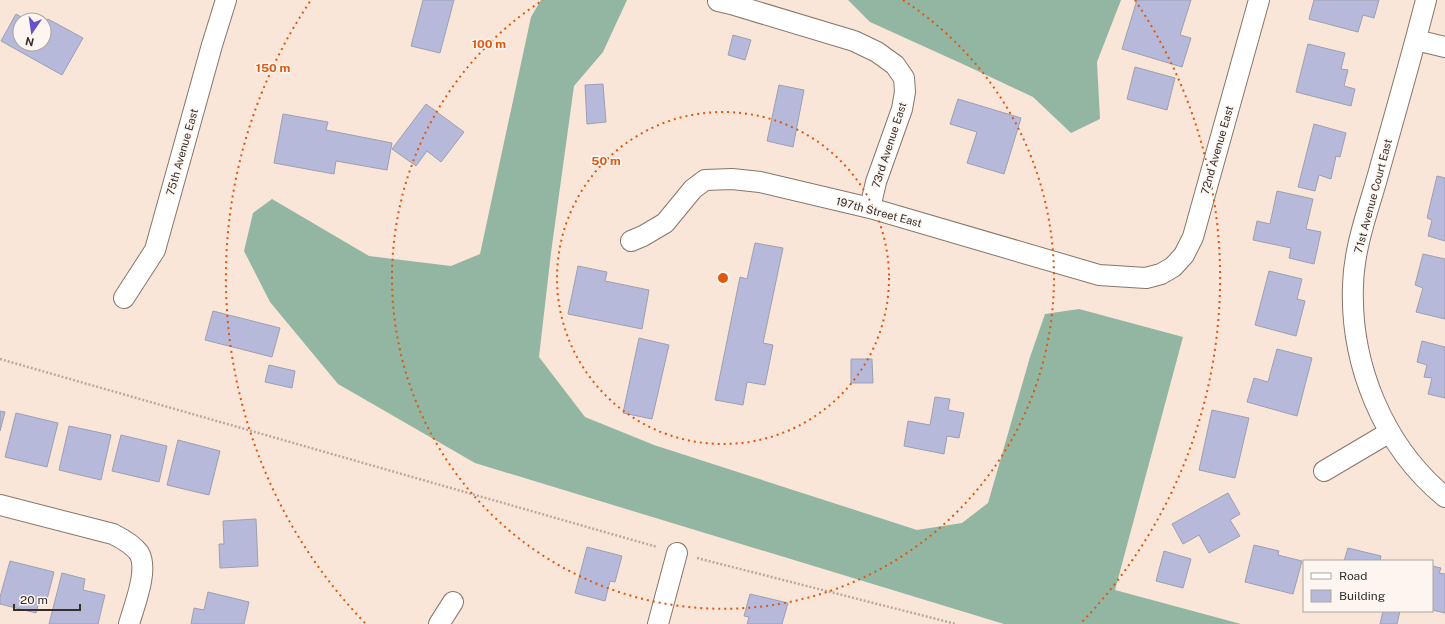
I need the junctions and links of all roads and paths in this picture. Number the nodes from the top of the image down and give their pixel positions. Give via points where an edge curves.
1 (226, 0) edge
2 (1259, 0) edge
3 (1426, 0) edge
4 (718, 2) dead end
5 (1416, 40) junction
6 (1445, 47) edge
7 (870, 208) junction
8 (631, 241) dead end
9 (1146, 278) joint
10 (124, 298) dead end
11 (0, 359) edge
12 (1390, 432) junction
13 (1324, 471) dead end
14 (1445, 497) edge
15 (0, 505) edge
16 (677, 553) junction
17 (453, 602) dead end
18 (129, 624) edge
19 (440, 624) edge
20 (658, 624) edge
21 (956, 624) edge

1 - 10 street, 75th Avenue East via 155,250
2 - 9 street, 72nd Avenue East via 1193,237 1184,255 1173,267
3 - 5 street, 71st Avenue Court East
4 - 7 street, 73rd Avenue East via 854,41 877,52 895,65 904,78 905,92 902,109 876,182
5 - 6 street
5 - 12 street, 71st Avenue Court East via 1358,245 1353,284 1361,364 1376,406
7 - 8 street, 197th Street East via 760,182 705,180 665,223
7 - 9 street, 197th Street East via 1099,275
11 - 16 path
12 - 13 street
12 - 14 street, 71st Avenue Court East via 1411,463
15 - 18 street via 113,534 122,538 138,552 142,561 142,575
16 - 20 street
16 - 21 path
17 - 19 street

